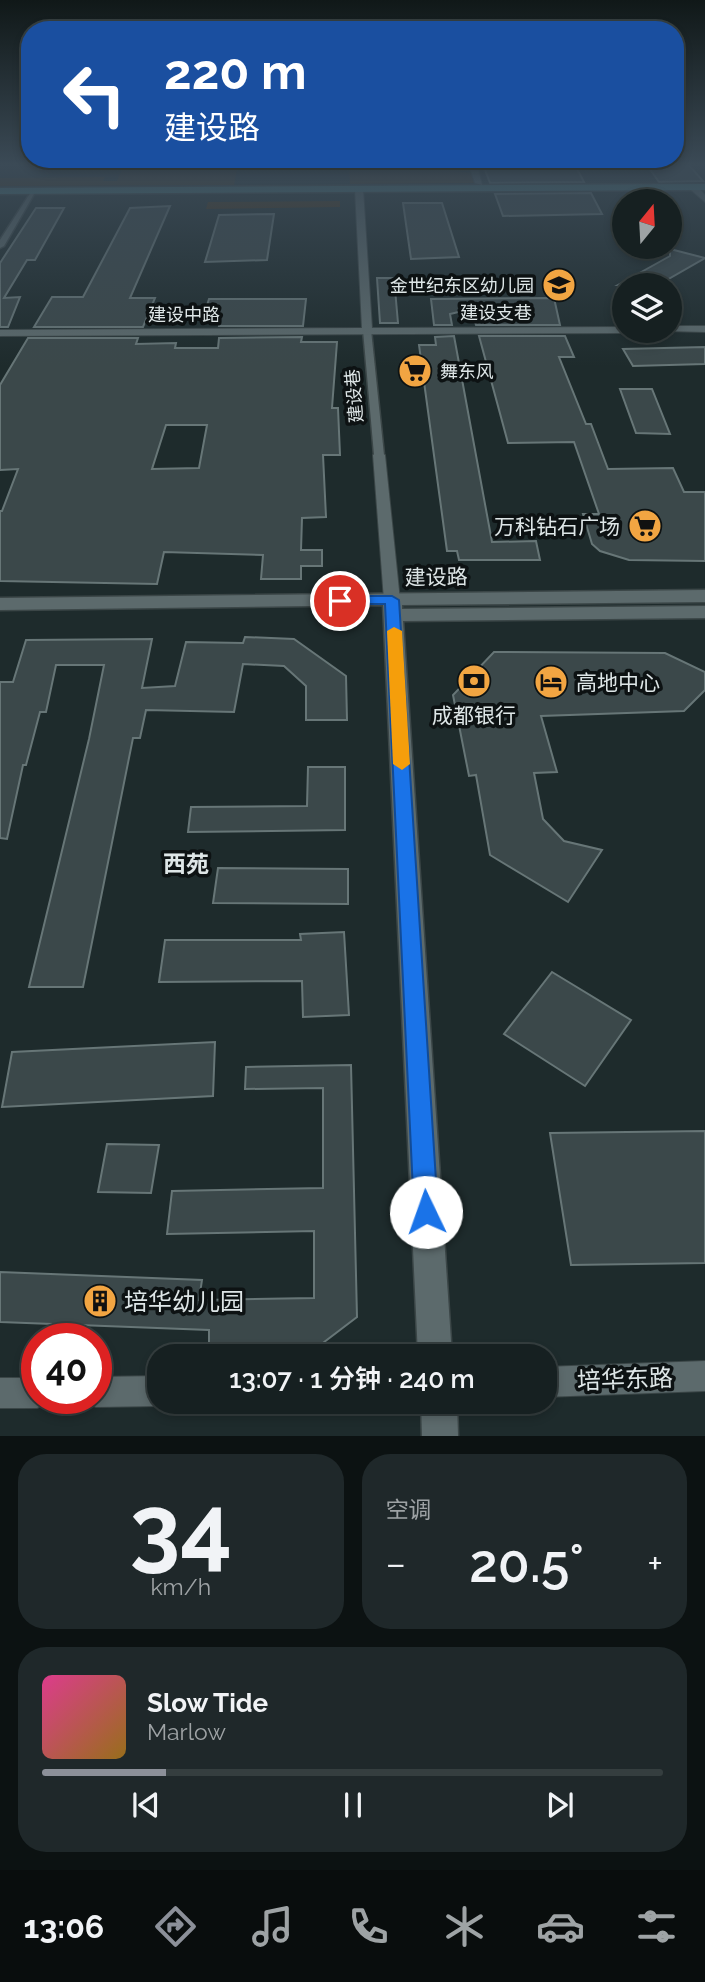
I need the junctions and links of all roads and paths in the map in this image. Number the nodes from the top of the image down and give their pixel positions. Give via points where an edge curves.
1 (362, 232) edge
2 (705, 329) edge
3 (368, 330) junction
4 (612, 330) edge
5 (682, 330) edge
6 (0, 332) edge
7 (379, 455) joint
8 (705, 596) edge
9 (0, 604) edge
10 (393, 607) junction
11 (705, 612) edge
12 (0, 616) edge
13 (434, 1344) edge
14 (705, 1376) edge
15 (557, 1382) edge
16 (147, 1391) edge
17 (112, 1392) edge
18 (21, 1393) edge
19 (0, 1394) edge
20 (439, 1414) edge
21 (440, 1436) edge

1 - 3 street, 建设巷
2 - 5 street
3 - 4 street, 建设支巷
3 - 6 street, 建设中路
3 - 7 street, 建设巷
7 - 10 street, 建设巷
8 - 10 street, 建设路
9 - 10 street, 建设路
10 - 11 street, 建设路
10 - 12 street, 建设路
10 - 13 street
14 - 15 street, 培华东路
16 - 17 street
18 - 19 street
20 - 21 street

